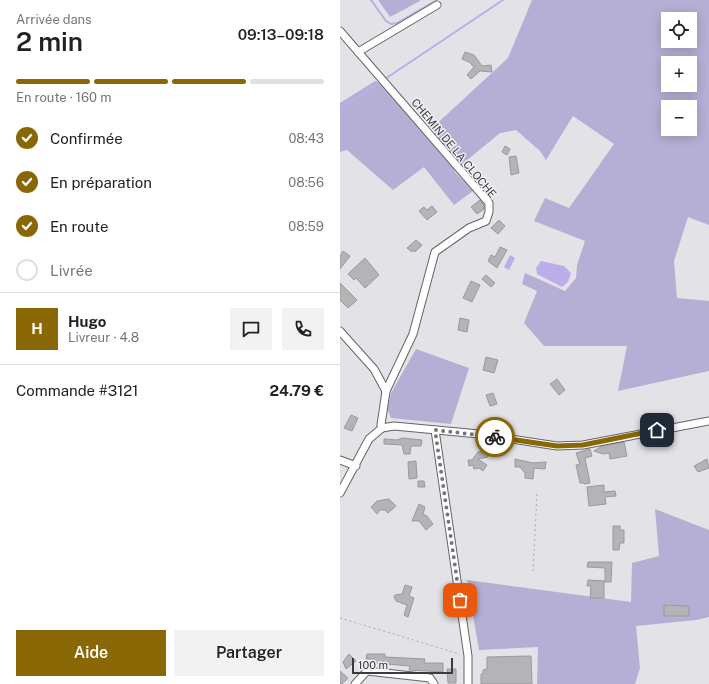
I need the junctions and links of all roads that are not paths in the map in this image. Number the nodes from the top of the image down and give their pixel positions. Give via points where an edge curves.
1 (437, 5) dead end
2 (340, 31) edge
3 (358, 52) junction
4 (340, 331) edge
5 (386, 391) junction
6 (709, 421) edge
7 (382, 428) junction
8 (435, 430) junction
9 (340, 460) edge
10 (356, 466) junction
11 (340, 493) edge
12 (355, 684) edge
13 (434, 684) edge
14 (468, 684) edge

1 - 3 street
2 - 3 street
3 - 5 street, CHEMIN DE LA CLOCHE via 489,203 486,221 468,228 435,252 413,334
4 - 5 street via 374,368
5 - 7 street, CHEMIN DE LA CLOCHE
6 - 8 street via 583,445 557,446
7 - 8 street via 394,426
7 - 10 street via 370,439
8 - 14 street via 468,656
9 - 10 street
10 - 11 street
12 - 13 street via 367,671 430,678

